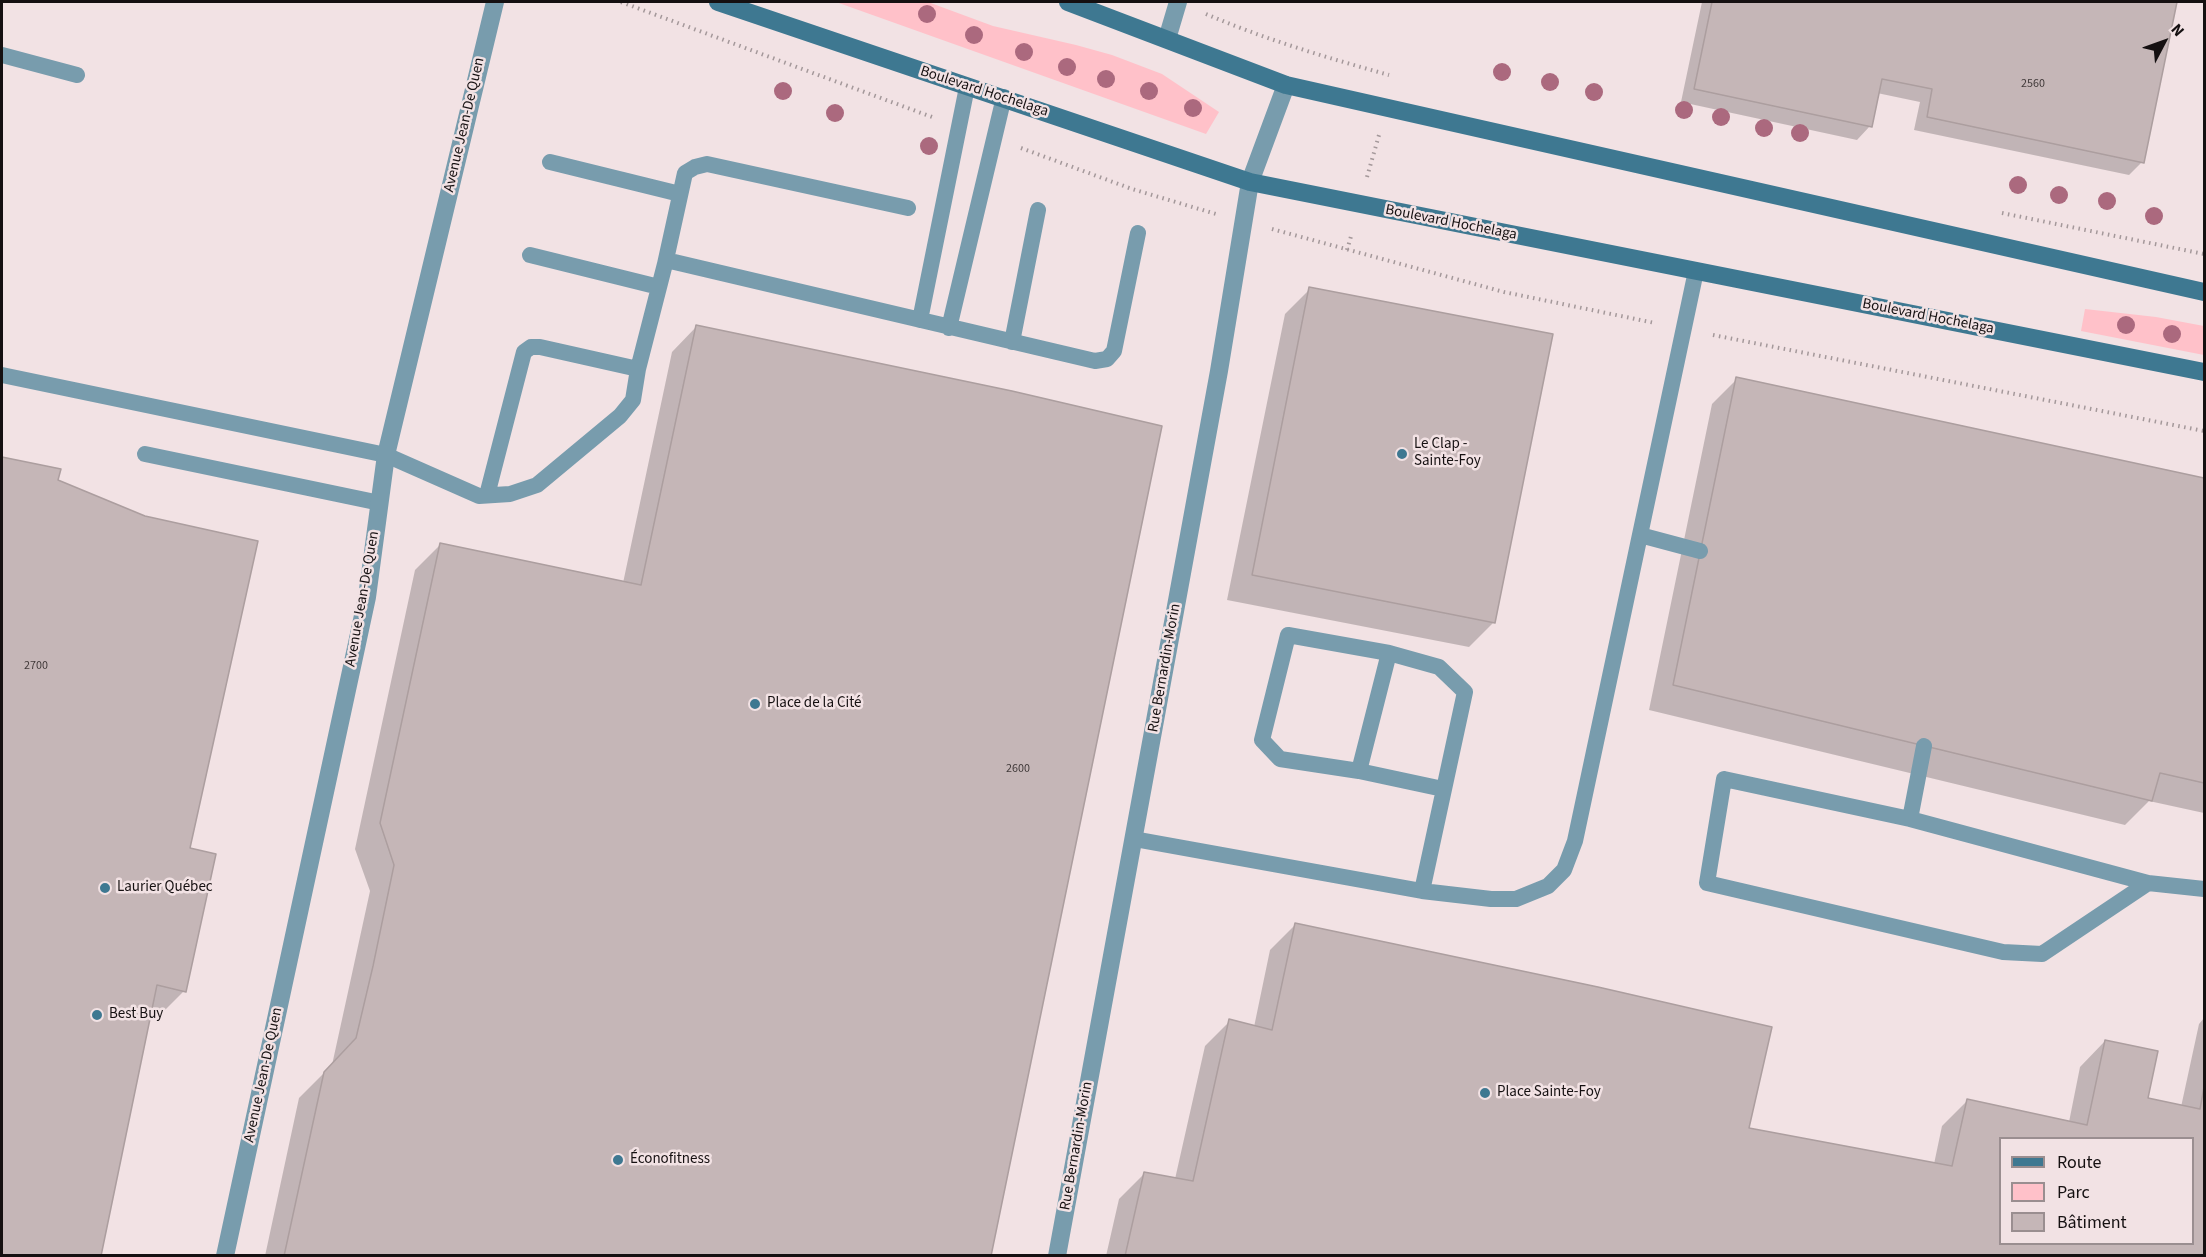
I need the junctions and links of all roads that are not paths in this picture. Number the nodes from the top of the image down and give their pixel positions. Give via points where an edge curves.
1 (495, 2) edge
2 (717, 2) edge
3 (1068, 2) edge
4 (1178, 2) edge
5 (1167, 39) junction
6 (2, 55) edge
7 (77, 75) dead end
8 (1286, 85) junction
9 (967, 87) junction
10 (1004, 98) junction
11 (550, 162) dead end
12 (1250, 183) junction
13 (680, 194) junction
14 (908, 208) dead end
15 (1038, 210) dead end
16 (1138, 233) dead end
17 (530, 255) dead end
18 (665, 264) junction
19 (1696, 271) junction
20 (659, 287) junction
21 (2205, 292) edge
22 (920, 320) junction
23 (950, 328) junction
24 (1012, 342) junction
25 (638, 369) junction
26 (2205, 372) edge
27 (2, 375) edge
28 (145, 454) dead end
29 (386, 455) junction
30 (486, 495) junction
31 (380, 503) junction
32 (1640, 536) junction
33 (1700, 551) dead end
34 (1389, 653) junction
35 (1924, 746) dead end
36 (1359, 771) junction
37 (1443, 789) junction
38 (1910, 819) junction
39 (1134, 839) junction
40 (2148, 883) junction
41 (2205, 889) edge
42 (1422, 891) junction
43 (235, 1198) junction
44 (216, 1256) edge
45 (225, 1256) edge
46 (1057, 1256) edge

1 - 29 street, Avenue Jean-De Quen
2 - 9 main road, Boulevard Hochelaga
3 - 5 main road
4 - 5 street
5 - 8 main road
6 - 7 lane
8 - 12 street, Rue Bernardin-Morin
8 - 21 main road
9 - 10 main road, Boulevard Hochelaga
9 - 22 lane
10 - 12 main road, Boulevard Hochelaga
10 - 23 lane
11 - 13 lane
12 - 19 main road, Boulevard Hochelaga
12 - 39 street, Rue Bernardin-Morin
13 - 14 lane via 685,174 707,164
13 - 18 lane
15 - 24 lane
16 - 24 lane via 1114,351 1107,359 1095,360
17 - 20 lane
18 - 20 lane
18 - 22 lane via 666,260
19 - 26 main road, Boulevard Hochelaga
19 - 32 lane
20 - 25 lane
22 - 23 lane
23 - 24 lane
25 - 30 lane via 633,400 620,416 537,485 510,494
25 - 30 lane via 540,347 524,352
27 - 29 lane
28 - 31 lane
29 - 30 lane via 479,496
29 - 31 street, Avenue Jean-De Quen
31 - 43 street, Avenue Jean-De Quen via 367,597
32 - 33 lane
32 - 42 lane via 1575,841 1564,870 1548,886 1516,899
34 - 36 lane
34 - 36 lane via 1288,635 1262,740 1280,759
34 - 37 lane via 1439,667 1465,692
35 - 38 lane
36 - 37 lane
37 - 42 lane
38 - 40 lane
38 - 40 lane via 1724,779 1707,884 2003,952 2042,954
39 - 42 lane
39 - 46 street, Rue Bernardin-Morin
40 - 41 lane
43 - 44 street, Avenue Jean-De Quen
43 - 45 street, Avenue Jean-De Quen

